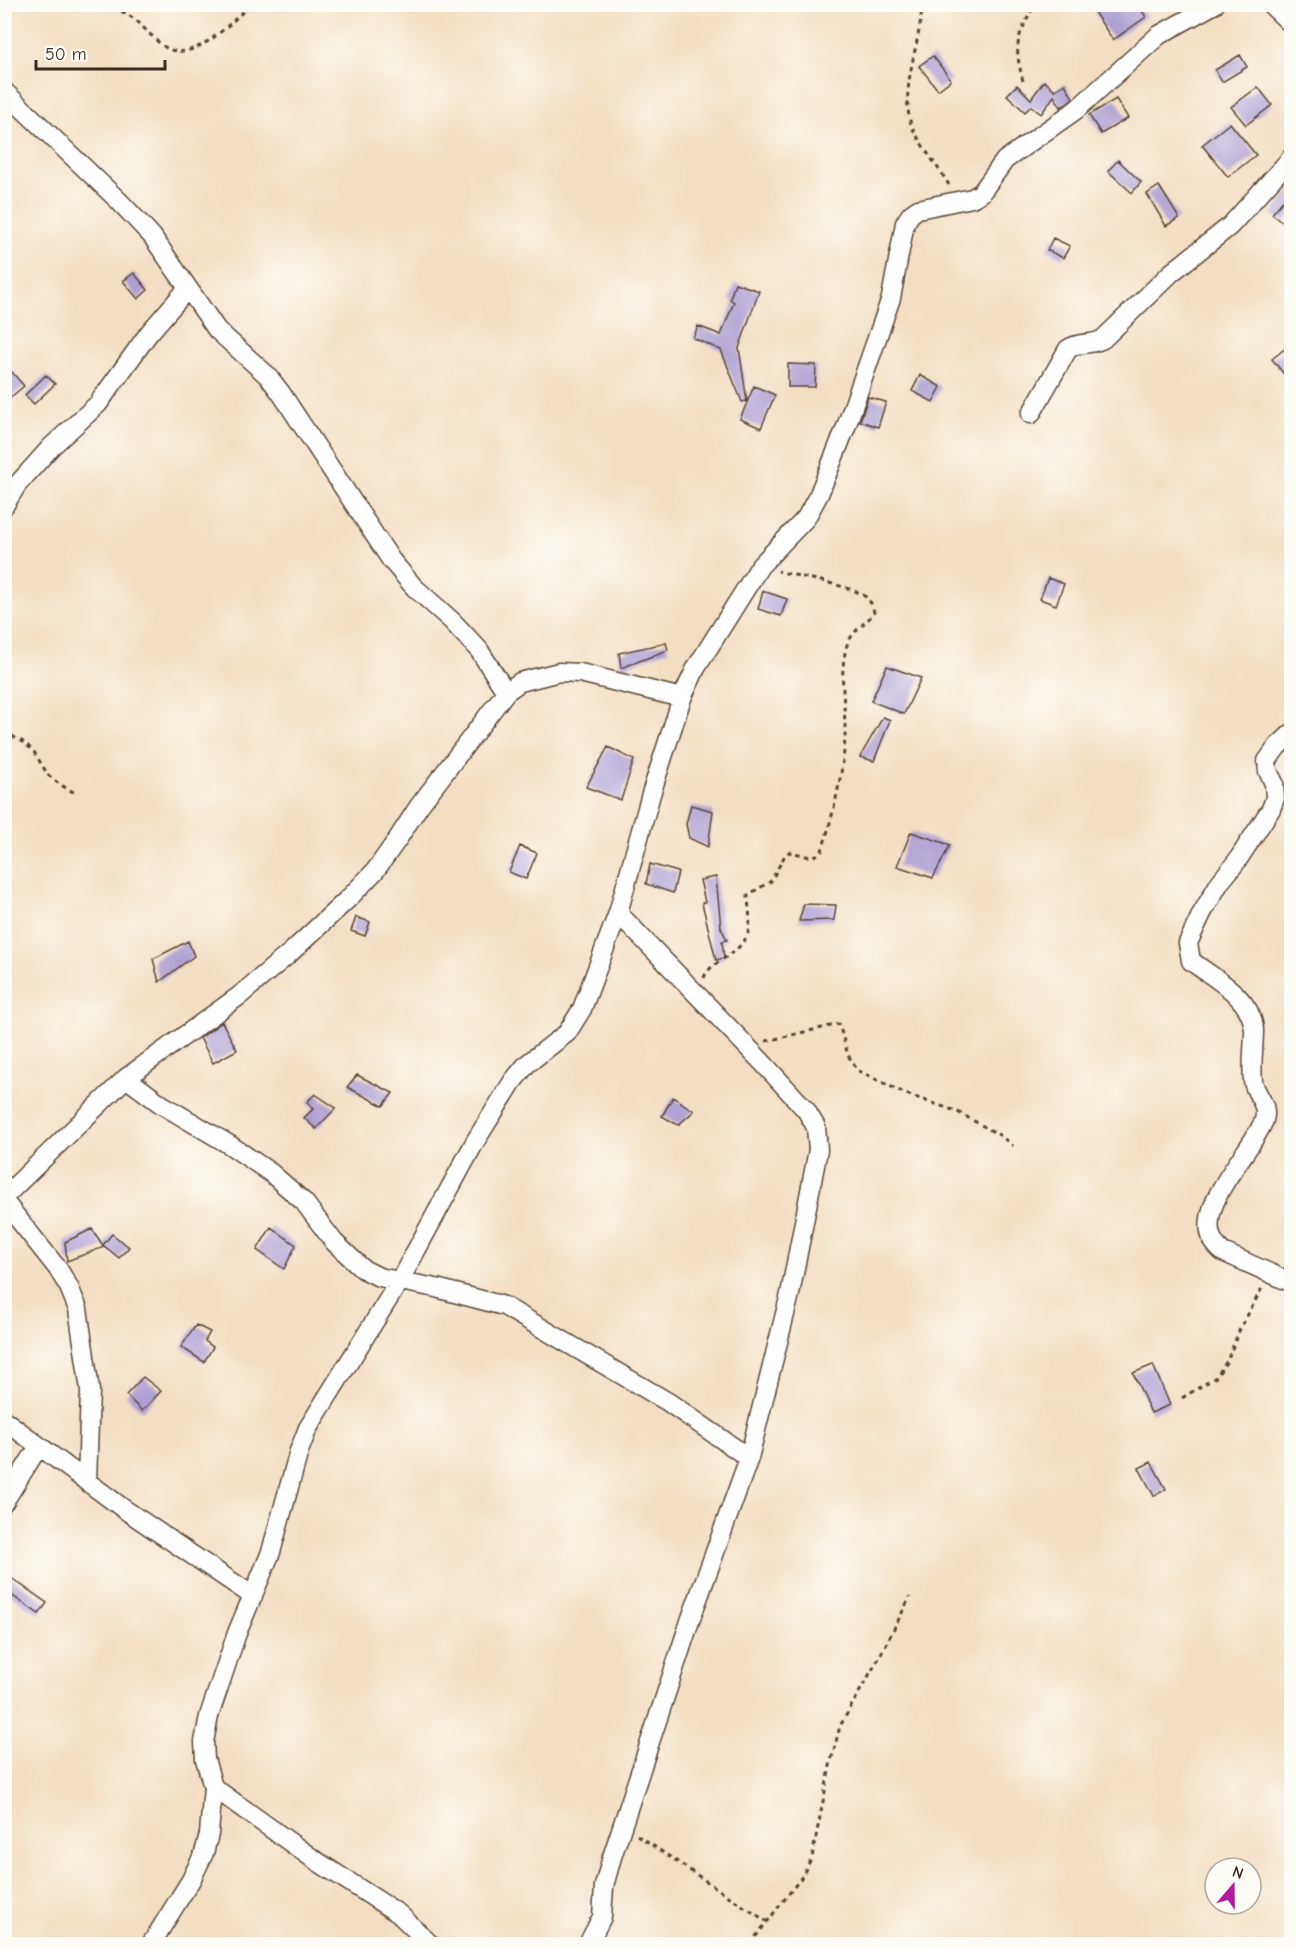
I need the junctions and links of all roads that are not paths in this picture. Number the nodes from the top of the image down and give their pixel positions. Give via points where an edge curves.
1 (1215, 4) edge
2 (1270, 4) edge
3 (1292, 25) edge
4 (4, 91) edge
5 (1292, 157) edge
6 (188, 288) junction
7 (1031, 414) dead end
8 (4, 506) edge
9 (506, 692) junction
10 (682, 698) junction
11 (1292, 733) edge
12 (618, 913) junction
13 (126, 1078) junction
14 (4, 1199) edge
15 (399, 1282) junction
16 (1292, 1283) edge
17 (4, 1420) edge
18 (39, 1446) junction
19 (749, 1458) junction
20 (87, 1482) junction
21 (4, 1502) edge
22 (253, 1596) junction
23 (213, 1787) junction
24 (151, 1944) edge
25 (430, 1944) edge
26 (588, 1944) edge

1 - 10 street via 1159,34 1076,110 1005,160 981,193 918,209 905,223 891,298 832,464 806,518 760,567 696,668
2 - 3 street
4 - 6 street via 152,236
5 - 7 street via 1230,226 1171,273 1103,339 1068,349
6 - 8 street via 149,333 98,404 51,447
6 - 9 street via 217,330 281,393 391,560 479,650
9 - 10 street via 520,682 559,672 580,673
9 - 13 street via 375,871 349,898 239,996
10 - 12 street
11 - 16 street via 1267,761 1274,783 1271,809 1220,882 1188,943 1191,961 1228,988 1252,1015 1253,1083 1265,1110 1257,1135 1220,1189 1209,1229 1213,1245
12 - 15 street via 582,1009 567,1033 526,1064 513,1081 476,1140
12 - 19 street via 746,1045 816,1126 818,1150 790,1294
13 - 14 street
13 - 15 street via 271,1173 304,1202 344,1253 363,1269
14 - 20 street via 58,1269 78,1309 90,1390
15 - 19 street via 504,1306 668,1402
15 - 22 street via 308,1428 298,1451 271,1552
17 - 18 street
18 - 20 street
18 - 21 street
19 - 26 street via 622,1826 604,1886 602,1917
20 - 22 street
22 - 23 street via 209,1716 204,1742
23 - 24 street via 204,1853
23 - 25 street via 312,1858 393,1909

